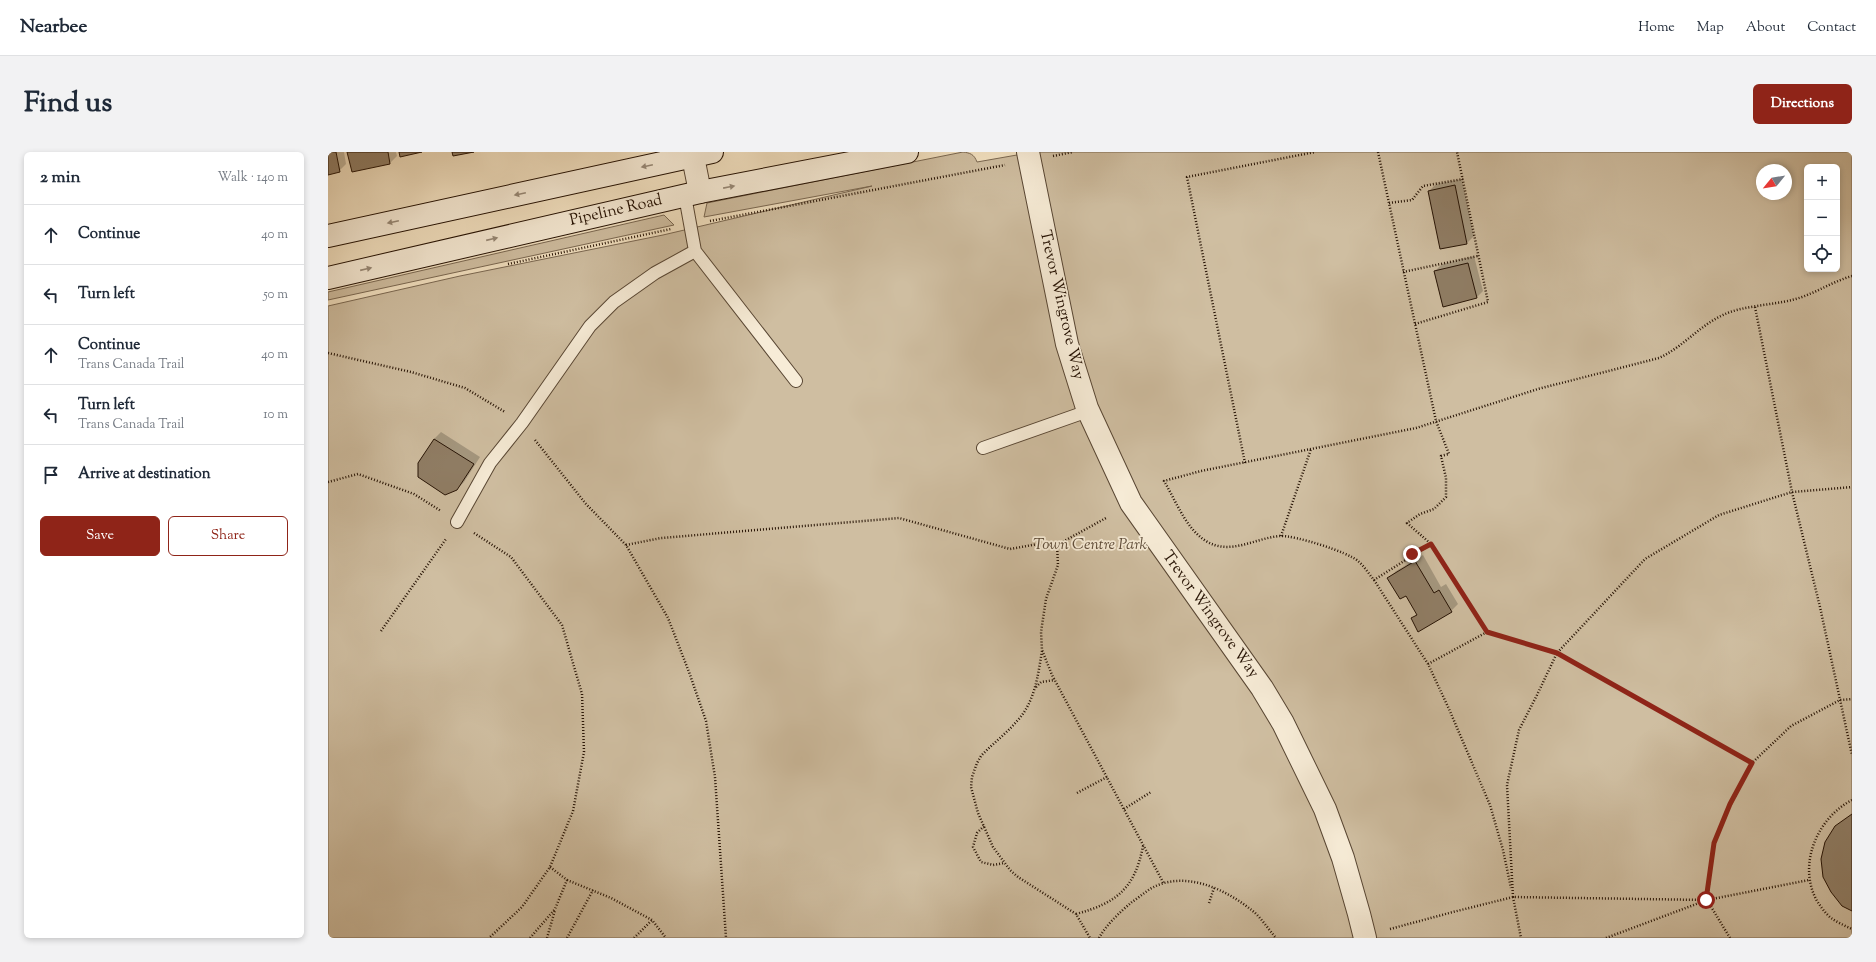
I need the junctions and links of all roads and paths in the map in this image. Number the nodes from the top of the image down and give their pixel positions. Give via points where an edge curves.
1 (907, 152) edge
2 (1028, 152) edge
3 (1073, 152) edge
4 (1315, 152) edge
5 (1378, 152) edge
6 (1457, 152) edge
7 (699, 153) edge
8 (1066, 153) dead end
9 (990, 168) dead end
10 (1462, 179) junction
11 (692, 194) junction
12 (1389, 203) junction
13 (691, 225) junction
14 (328, 236) edge
15 (696, 251) junction
16 (1478, 256) junction
17 (506, 265) dead end
18 (1403, 272) junction
19 (1852, 276) edge
20 (328, 278) edge
21 (1755, 308) junction
22 (1415, 324) junction
23 (796, 381) dead end
24 (1088, 411) junction
25 (1436, 421) junction
26 (983, 448) dead end
27 (1311, 449) junction
28 (1245, 463) junction
29 (328, 482) edge
30 (1852, 488) edge
31 (1792, 492) junction
32 (1106, 518) dead end
33 (457, 522) junction
34 (1281, 536) junction
35 (1431, 544) junction
36 (1057, 545) junction
37 (1374, 580) junction
38 (381, 631) dead end
39 (1487, 632) junction
40 (1042, 650) junction
41 (1557, 653) junction
42 (1428, 664) junction
43 (1055, 680) junction
44 (1035, 687) junction
45 (1852, 699) edge
46 (1840, 700) junction
47 (1852, 755) edge
48 (1752, 763) junction
49 (1107, 777) junction
50 (1151, 792) dead end
51 (1077, 793) dead end
52 (1852, 800) edge
53 (1124, 809) junction
54 (984, 826) junction
55 (1143, 845) junction
56 (1004, 863) junction
57 (550, 868) junction
58 (567, 880) junction
59 (1809, 880) junction
60 (1164, 884) junction
61 (1214, 888) junction
62 (593, 890) junction
63 (1513, 897) junction
64 (1706, 900) junction
65 (1209, 903) dead end
66 (556, 909) junction
67 (1076, 914) junction
68 (652, 920) junction
69 (1390, 929) dead end
70 (1852, 929) edge
71 (489, 938) edge
72 (530, 938) edge
73 (547, 938) edge
74 (567, 938) edge
75 (634, 938) edge
76 (666, 938) edge
77 (726, 938) edge
78 (1090, 938) edge
79 (1100, 938) edge
80 (1276, 938) edge
81 (1365, 938) edge
82 (1521, 938) edge
83 (1606, 938) edge
84 (1730, 938) edge

11 -> 1 main road, Pipeline Road
2 - 24 main road, Trevor Wingrove Way via 1067,344
3 - 8 path
4 - 28 path via 1187,177
5 - 12 path
6 - 10 path
7 - 11 main road
7 -> 14 main road
9 - 13 path
10 - 12 path via 1423,186 1412,200
10 - 16 path
11 - 13 lane
20 -> 11 main road, Pipeline Road
12 - 18 path
13 - 15 lane
13 - 17 path
15 - 23 lane
15 - 33 lane via 655,273 614,302 590,326 522,423 490,463
16 - 18 path
16 - 22 path via 1488,302
18 - 22 path
19 - 21 path via 1794,300
21 - 25 path via 1724,314 1659,358 1538,389
21 - 31 path
22 - 25 path
24 - 26 lane
24 - 81 main road, Trevor Wingrove Way via 1131,503 1262,688 1286,730 1325,809 1343,858
25 - 27 path via 1416,428
25 - 35 path via 1449,454 1441,456 1446,478 1446,497 1434,509 1420,514 1407,523
27 - 28 path
27 - 34 path
28 - 34 path via 1201,471 1164,482 1192,528 1206,541 1221,548
29 - 33 path via 358,474 414,494
30 - 31 path
31 - 41 path via 1719,515 1645,559
31 - 46 path
32 - 36 path
33 - 38 path
33 - 57 path via 510,558 562,625 582,694 584,752 573,811
34 - 37 path via 1321,544 1357,560
35 - 37 path
35 - 39 path
36 - 40 path via 1058,566 1046,599 1041,632
36 - 77 path via 1038,544 1010,549 899,518 660,538 626,545 668,618 706,720 715,777
37 - 42 path
39 - 41 path
39 - 42 path
40 - 43 path
40 - 44 path
41 - 48 path
41 - 63 path via 1519,730 1507,785
42 - 63 path via 1490,805
43 - 44 path via 1041,682
43 - 49 path
44 - 54 path via 1026,709 1018,720 977,763 971,786
45 - 46 path
46 - 47 path
46 - 48 path via 1791,726
48 - 64 path via 1730,804 1714,843
49 - 51 path
49 - 53 path
50 - 53 path
52 - 59 path via 1833,813 1821,828 1811,851
53 - 55 path
54 - 56 path via 993,847
54 - 56 path via 977,833 973,847 981,862 993,865
55 - 60 path
55 - 67 path via 1139,864 1127,887 1109,902
56 - 67 path via 1018,877
57 - 58 path
57 - 71 path via 522,907
58 - 62 path
58 - 66 path
59 - 64 path
59 - 70 path via 1813,893 1829,917
60 - 61 path via 1190,880
60 - 79 path via 1150,889 1126,907 1102,932
61 - 65 path
61 - 80 path via 1255,913
62 - 68 path
62 - 74 path
63 - 64 path
63 - 69 path
63 - 82 path
64 - 83 path
64 - 84 path
66 - 72 path
66 - 73 path
67 - 78 path
68 - 75 path
68 - 76 path

